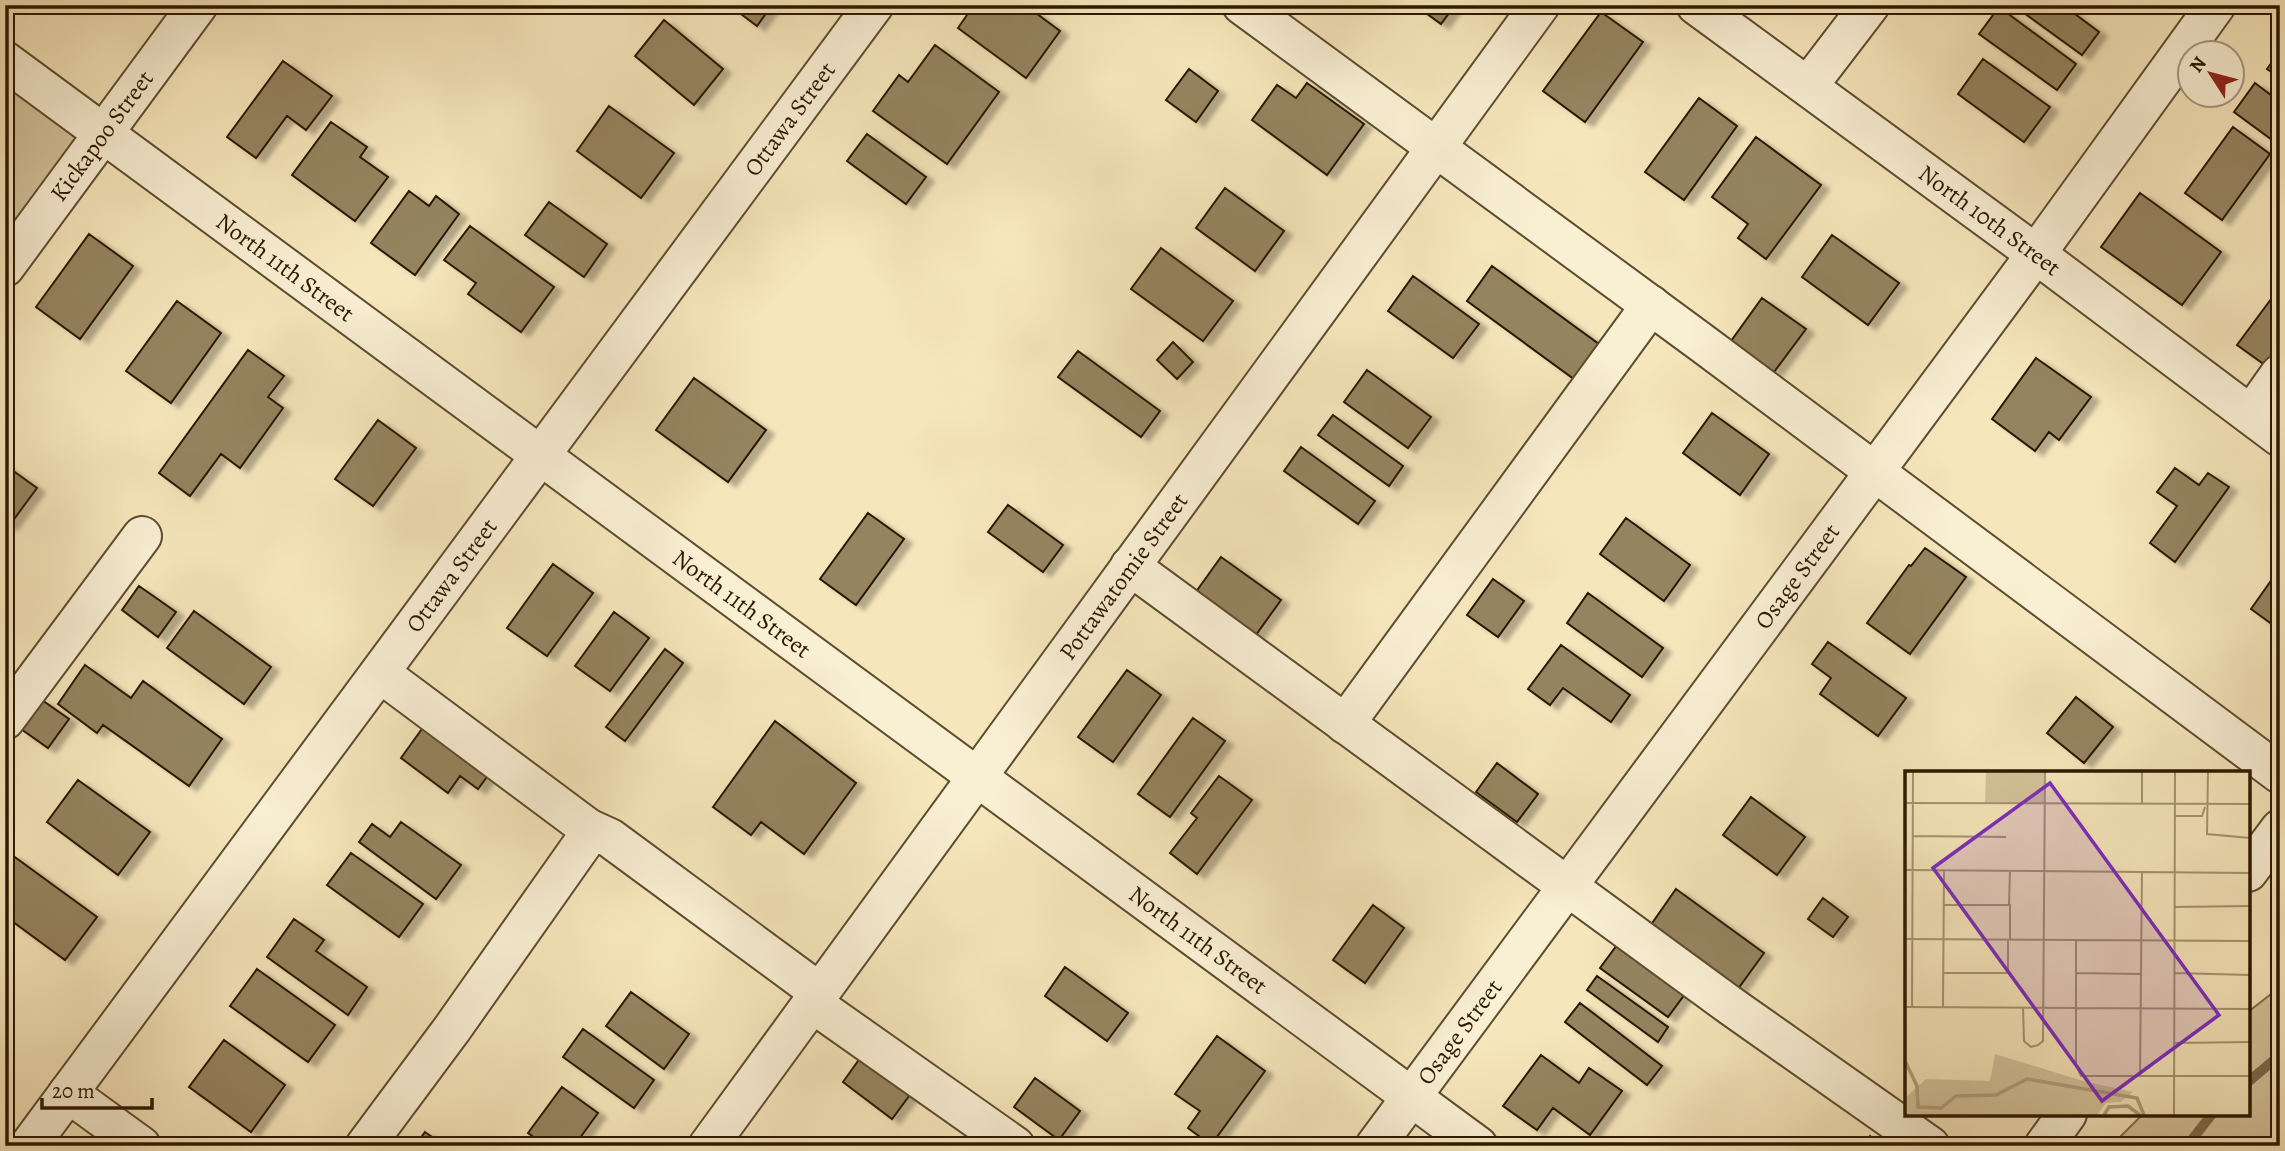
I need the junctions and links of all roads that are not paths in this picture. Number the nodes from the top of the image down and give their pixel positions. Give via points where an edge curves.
1 (198, 5) edge
2 (874, 5) edge
3 (1242, 5) edge
4 (1540, 5) edge
5 (1696, 5) edge
6 (1870, 5) edge
7 (2216, 5) edge
8 (5, 61) edge
9 (1808, 86) junction
10 (104, 133) junction
11 (1437, 146) junction
12 (2036, 254) junction
13 (5, 267) edge
14 (1651, 305) junction
15 (2280, 374) edge
16 (2265, 426) edge
17 (541, 456) junction
18 (1875, 472) junction
19 (142, 536) dead end
20 (1130, 566) junction
21 (380, 673) junction
22 (5, 720) edge
23 (1345, 724) junction
24 (2280, 774) edge
25 (976, 775) junction
26 (588, 828) junction
27 (2280, 829) edge
28 (2250, 869) edge
29 (1568, 887) junction
30 (815, 997) junction
31 (68, 1093) junction
32 (1412, 1097) junction
33 (2066, 1116) edge
34 (29, 1146) edge
35 (141, 1146) edge
36 (365, 1146) edge
37 (708, 1146) edge
38 (1015, 1146) edge
39 (1375, 1146) edge
40 (1478, 1146) edge
41 (1930, 1146) edge
42 (2044, 1146) edge

1 - 10 street, Kickapoo Street
2 - 17 street, Ottawa Street
3 - 11 street
4 - 11 street, Pottawatomie Street
5 - 9 street, North 10th Street
6 - 9 street
7 - 12 street, Osage Street
8 - 10 street, North 11th Street
9 - 12 street, North 10th Street
10 - 13 street, Kickapoo Street
10 - 17 street, North 11th Street
11 - 14 street
11 - 20 street, Pottawatomie Street
12 - 16 street, North 10th Street
12 - 18 street, Osage Street
14 - 18 street
14 - 23 street
15 - 16 street
17 - 21 street, Ottawa Street
17 - 25 street, North 11th Street
18 - 24 street
18 - 29 street, Osage Street
19 - 22 street
20 - 23 street
20 - 25 street, Pottawatomie Street
21 - 26 street
21 - 31 street, Ottawa Street
23 - 29 street
25 - 30 street, Pottawatomie Street
25 - 32 street, North 11th Street
26 - 30 street via 610,838
26 - 36 street via 588,836
27 - 28 street
29 - 32 street, Osage Street
29 - 41 street
30 - 37 street, Pottawatomie Street
30 - 38 street
31 - 34 street, Ottawa Street
31 - 35 street
32 - 39 street, Osage Street
32 - 40 street, North 11th Street
33 - 42 street

